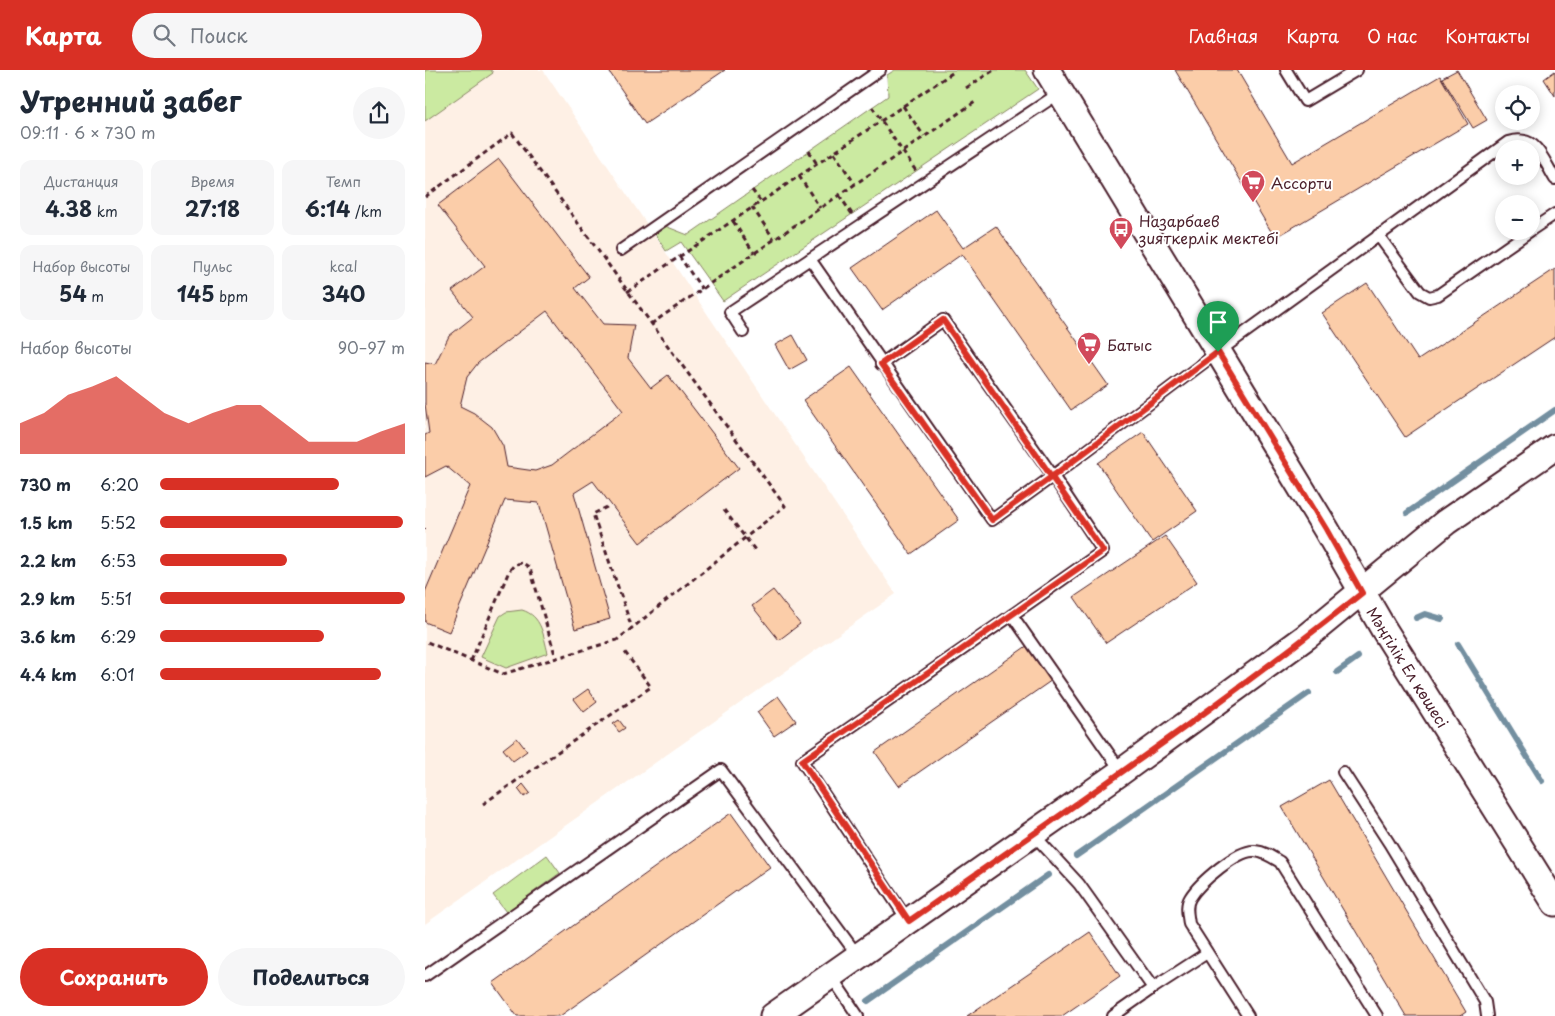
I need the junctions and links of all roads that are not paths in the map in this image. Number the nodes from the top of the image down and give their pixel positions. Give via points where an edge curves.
1 (880, 70) edge
2 (1047, 70) edge
3 (1286, 70) edge
4 (1357, 70) edge
5 (1061, 92) junction
6 (1555, 179) edge
7 (1555, 214) edge
8 (1540, 224) edge
9 (1378, 235) junction
10 (1517, 240) edge
11 (621, 250) dead end
12 (810, 259) junction
13 (743, 332) dead end
14 (1218, 352) junction
15 (881, 364) junction
16 (1555, 447) edge
17 (1053, 476) junction
18 (1362, 593) junction
19 (1012, 615) junction
20 (1121, 772) junction
21 (1343, 772) dead end
22 (1033, 834) junction
23 (1555, 903) edge
24 (909, 921) junction
25 (1207, 954) junction
26 (858, 956) junction
27 (830, 975) junction
28 (425, 976) edge
29 (1153, 988) junction
30 (773, 1016) edge
31 (858, 1016) edge
32 (1113, 1016) edge
33 (1248, 1016) edge
34 (1377, 1016) edge
35 (1487, 1016) edge

1 - 11 lane
2 - 5 street, Мәңгілік Ел көшесі
3 - 4 lane via 1305,101
5 - 12 lane
5 - 14 street, Мәңгілік Ел көшесі
6 - 9 lane via 1532,142 1520,138 1508,142
7 - 8 lane
9 - 10 lane via 1420,292 1429,297 1438,295
9 - 14 lane
12 - 13 lane via 730,312
12 - 15 lane
14 - 17 lane
14 - 18 street, Мәңгілік Ел көшесі
15 - 17 lane via 992,520
15 - 17 lane via 943,320
16 - 18 street via 1447,522
17 - 19 lane via 1103,551
18 - 20 street
18 - 23 street, Мәңгілік Ел көшесі
19 - 20 lane
19 - 24 lane via 802,761
20 - 22 street
21 - 35 lane via 1485,1002
22 - 24 street
22 - 29 lane via 1079,884
24 - 26 street
25 - 29 lane
25 - 33 lane
25 - 34 lane via 1189,924 1187,909 1190,898 1209,876 1243,854 1254,850 1267,854 1280,862
26 - 27 street
26 - 28 lane via 721,770
27 - 30 street
27 - 31 lane
29 - 32 lane

